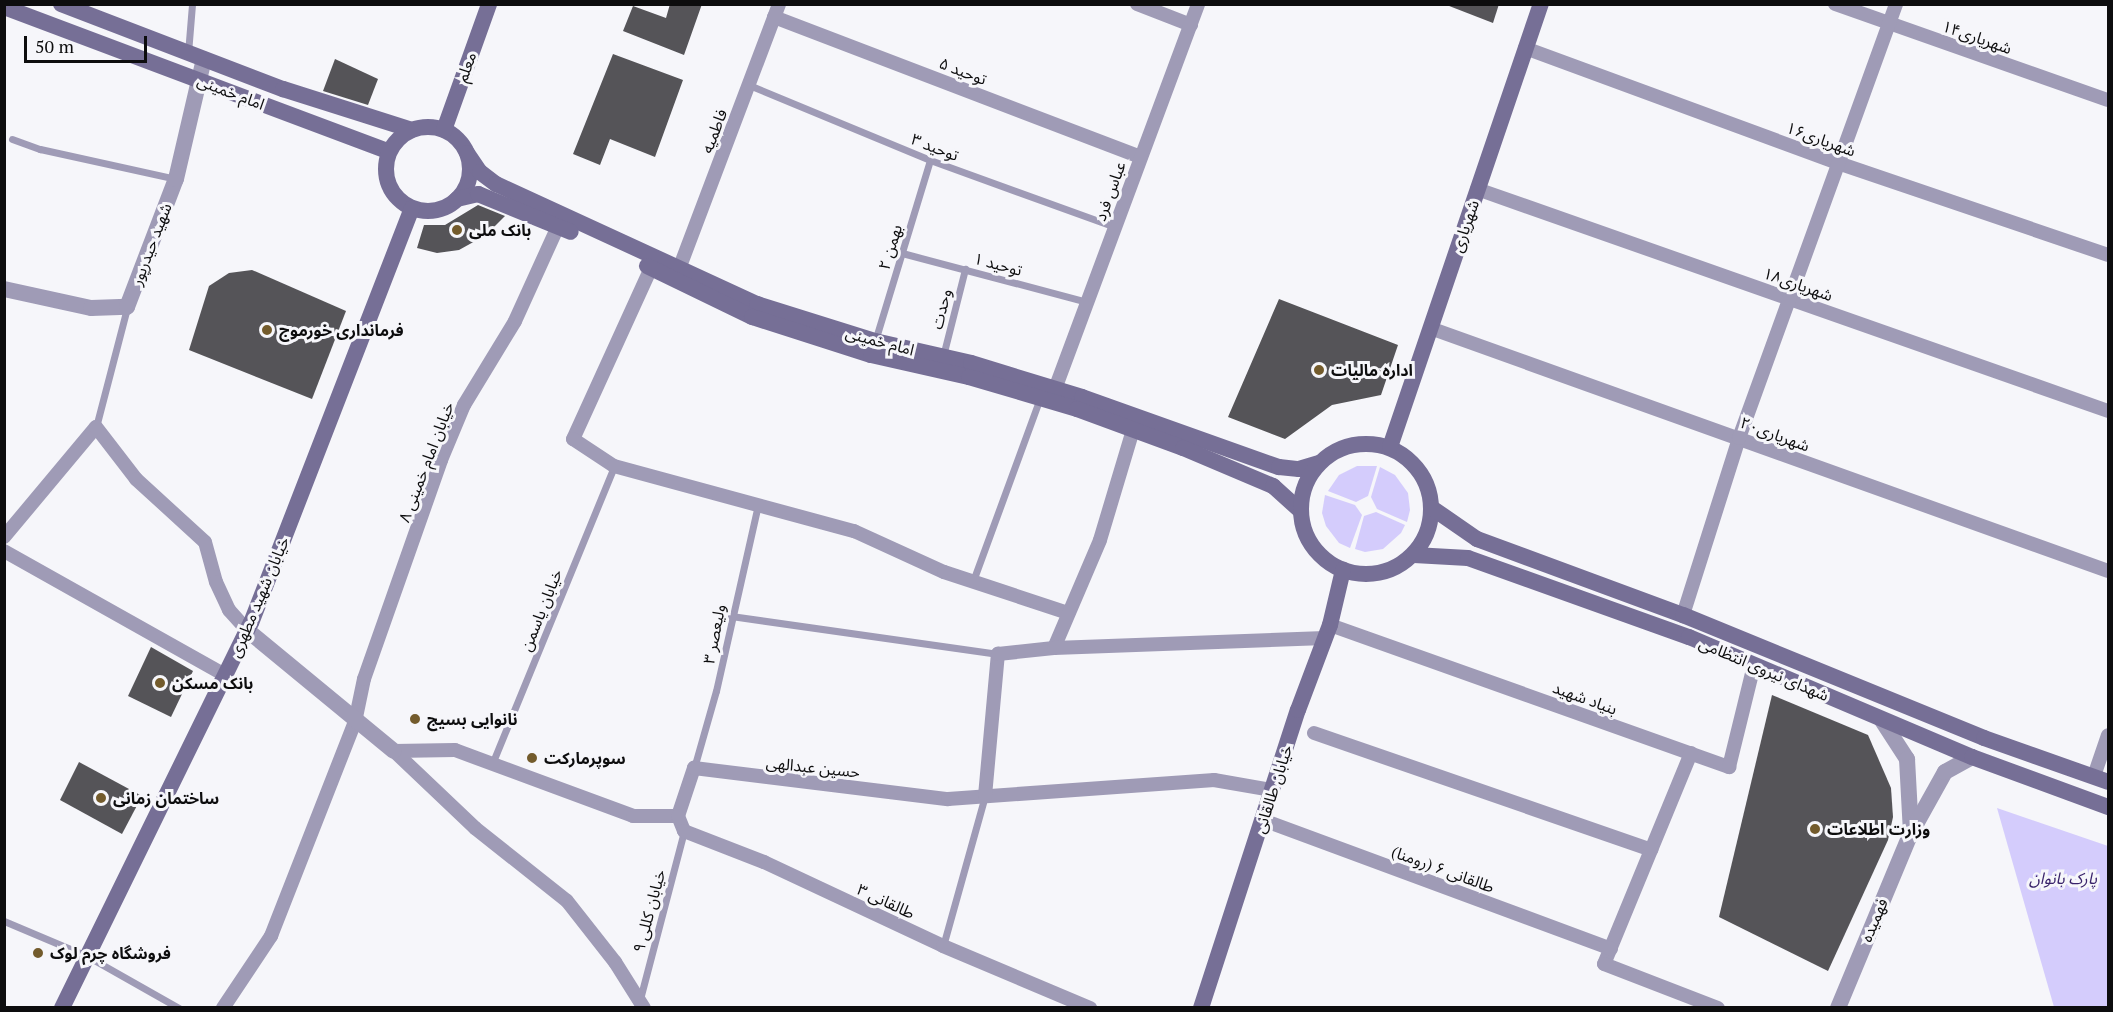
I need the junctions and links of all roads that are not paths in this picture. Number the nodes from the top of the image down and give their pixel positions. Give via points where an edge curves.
1 (61, 4) edge
2 (192, 4) edge
3 (489, 4) edge
4 (1137, 4) edge
5 (1198, 4) edge
6 (1541, 4) edge
7 (1835, 4) edge
8 (1896, 4) edge
9 (4, 7) edge
10 (776, 11) edge
11 (1889, 24) junction
12 (1191, 25) junction
13 (1525, 48) junction
14 (196, 56) junction
15 (201, 81) junction
16 (748, 85) junction
17 (2109, 100) edge
18 (412, 130) junction
19 (444, 130) junction
20 (12, 139) dead end
21 (389, 152) junction
22 (466, 153) junction
23 (1140, 157) junction
24 (930, 160) junction
25 (1838, 163) junction
26 (176, 179) junction
27 (1477, 189) junction
28 (457, 199) junction
29 (412, 207) junction
30 (558, 226) junction
31 (1115, 227) junction
32 (902, 253) junction
33 (2109, 255) edge
34 (651, 268) junction
35 (679, 269) junction
36 (965, 269) junction
37 (4, 289) edge
38 (1789, 299) junction
39 (1088, 302) junction
40 (127, 307) junction
41 (1430, 328) junction
42 (875, 341) junction
43 (943, 356) junction
44 (1055, 389) junction
45 (1040, 398) junction
46 (2109, 411) edge
47 (96, 427) junction
48 (1133, 430) junction
49 (1738, 438) junction
50 (1390, 447) junction
51 (1318, 463) junction
52 (614, 466) junction
53 (758, 505) junction
54 (1432, 508) junction
55 (1300, 510) junction
56 (4, 537) edge
57 (4, 551) edge
58 (1414, 555) junction
59 (1342, 570) junction
60 (2109, 571) edge
61 (973, 581) junction
62 (1068, 613) junction
63 (1683, 615) junction
64 (731, 616) junction
65 (248, 630) junction
66 (1327, 632) junction
67 (1054, 648) junction
68 (998, 654) junction
69 (1754, 665) junction
70 (225, 675) junction
71 (1881, 719) junction
72 (355, 722) junction
73 (1314, 733) dead end
74 (2109, 735) edge
75 (394, 751) junction
76 (1691, 753) junction
77 (1972, 757) junction
78 (492, 764) junction
79 (694, 768) junction
80 (2101, 779) edge
81 (1272, 790) junction
82 (985, 796) junction
83 (2109, 807) edge
84 (678, 816) junction
85 (1263, 820) junction
86 (684, 831) junction
87 (1911, 833) junction
88 (1651, 850) junction
89 (4, 921) edge
90 (943, 946) junction
91 (1611, 949) junction
92 (87, 956) junction
93 (642, 1003) edge
94 (1087, 1007) edge
95 (62, 1008) edge
96 (180, 1008) edge
97 (223, 1008) edge
98 (1201, 1008) edge
99 (1718, 1008) edge
100 (1838, 1008) edge

1 - 14 main road, امام خمینی
2 - 14 lane
3 - 19 main road, معلم
4 - 12 street
5 - 12 street, عباس فرد
6 - 13 main road, شهریاری
7 - 11 street, شهریاری۱۴
8 - 11 street
9 - 15 main road, امام خمینی
10 - 16 street, فاطمیه
10 - 23 street, توحید ۵
11 - 17 street, شهریاری۱۴
11 - 25 street
12 - 23 street, عباس فرد
13 - 25 street, شهریاری۱۶
13 - 27 main road, شهریاری
14 - 15 street, شهید حیدرپور
14 - 18 main road, امام خمینی via 283,89
15 - 21 main road, امام خمینی
15 - 26 street, شهید حیدرپور
16 - 24 lane, توحید ۳
16 - 35 street, فاطمیه
18 - 19 main road via 428,126
18 - 21 main road via 398,139
19 - 22 main road via 458,139
20 - 26 lane via 40,149
21 - 29 main road via 389,184 398,198
22 - 28 main road via 470,169
22 - 35 main road, امام خمینی via 480,172 496,184
23 - 31 street, عباس فرد
24 - 31 lane, توحید ۳
24 - 32 lane, بهمن ۲
25 - 33 street, شهریاری۱۶
25 - 38 street
26 - 40 street, شهید حیدرپور
27 - 38 street, شهریاری۱۸
27 - 41 main road, شهریاری
28 - 29 main road via 444,208 428,211
28 - 30 main road, امام خمینی via 478,194
29 - 65 main road, خیابان شهید مطهری
30 - 34 main road, امام خمینی
30 - 72 street, خیابان امام خمینی ۸ via 515,321 464,405 441,460 364,679
31 - 39 street, عباس فرد
32 - 36 lane, توحید ۱
32 - 42 lane, بهمن ۲
34 - 45 main road, امام خمینی via 752,317 871,355
34 - 52 street via 573,439
35 - 42 main road, امام خمینی via 757,304
36 - 39 lane, توحید ۱
36 - 43 lane, وحدت
37 - 40 street, شهید حیدرپور via 91,308
38 - 46 street, شهریاری۱۸
38 - 49 street
39 - 44 street, عباس فرد
40 - 47 lane
41 - 49 street, شهریاری۲۰
41 - 50 main road, شهریاری
42 - 43 main road, امام خمینی
43 - 44 main road, امام خمینی
44 - 51 main road, امام خمینی via 1279,467 1299,469
45 - 48 main road, امام خمینی
45 - 61 lane
47 - 56 street
47 - 65 street via 136,478 205,542 229,610
48 - 55 main road, امام خمینی via 1273,486
48 - 62 street via 1100,540
49 - 60 street, شهریاری۲۰
49 - 63 street
50 - 51 main road via 1340,448
50 - 54 main road via 1412,461 1426,482
51 - 55 main road via 1305,485
52 - 53 street
52 - 78 lane, خیابان یاسمن
53 - 61 street via 854,531
53 - 64 lane, ولیعصر ۳
54 - 58 main road via 1428,533
54 - 63 main road, شهدای نیروی انتظامی via 1477,539
55 - 59 main road via 1306,536 1316,550
57 - 70 street
58 - 59 main road via 1393,569 1368,575
58 - 69 main road, شهدای نیروی انتظامی via 1468,558 1689,637
59 - 66 main road, خیابان طالقانی
61 - 62 street
62 - 67 street
63 - 80 main road, شهدای نیروی انتظامی via 1984,738
64 - 68 lane
64 - 79 lane, ولیعصر ۳ via 716,691
65 - 70 main road, خیابان شهید مطهری
65 - 72 street
66 - 67 street
66 - 76 street, بنیاد شهید
66 - 81 main road, خیابان طالقانی
67 - 68 street
68 - 82 street
69 - 71 main road, شهدای نیروی انتظامی
69 - 76 street, بنیاد شهید via 1730,766
70 - 92 main road, خیابان شهید مطهری
71 - 77 main road, شهدای نیروی انتظامی
71 - 87 street via 1906,759
72 - 75 street
72 - 97 street, خیابان امام خمینی ۸ via 271,936
73 - 88 street
74 - 80 street
75 - 78 street via 455,750
75 - 93 street via 475,828 567,901
76 - 88 street
77 - 83 main road, شهدای نیروی انتظامی
77 - 87 street, فهمیده via 1945,772
78 - 84 street via 633,816
79 - 82 street, حسین عبدالهی via 948,799
79 - 84 street
81 - 82 street, حسین عبدالهی via 1214,780
81 - 85 main road, خیابان طالقانی
82 - 90 lane
84 - 86 street
85 - 91 street, طالقانی ۶ (رومنا)
85 - 98 main road, خیابان طالقانی
86 - 90 street, طالقانی ۳ via 764,862
86 - 93 lane, خیابان کللی ۹
87 - 100 street, فهمیده
88 - 91 street
89 - 92 lane
90 - 94 street, طالقانی ۳
91 - 99 street via 1604,964
92 - 95 main road, خیابان شهید مطهری
92 - 96 lane

